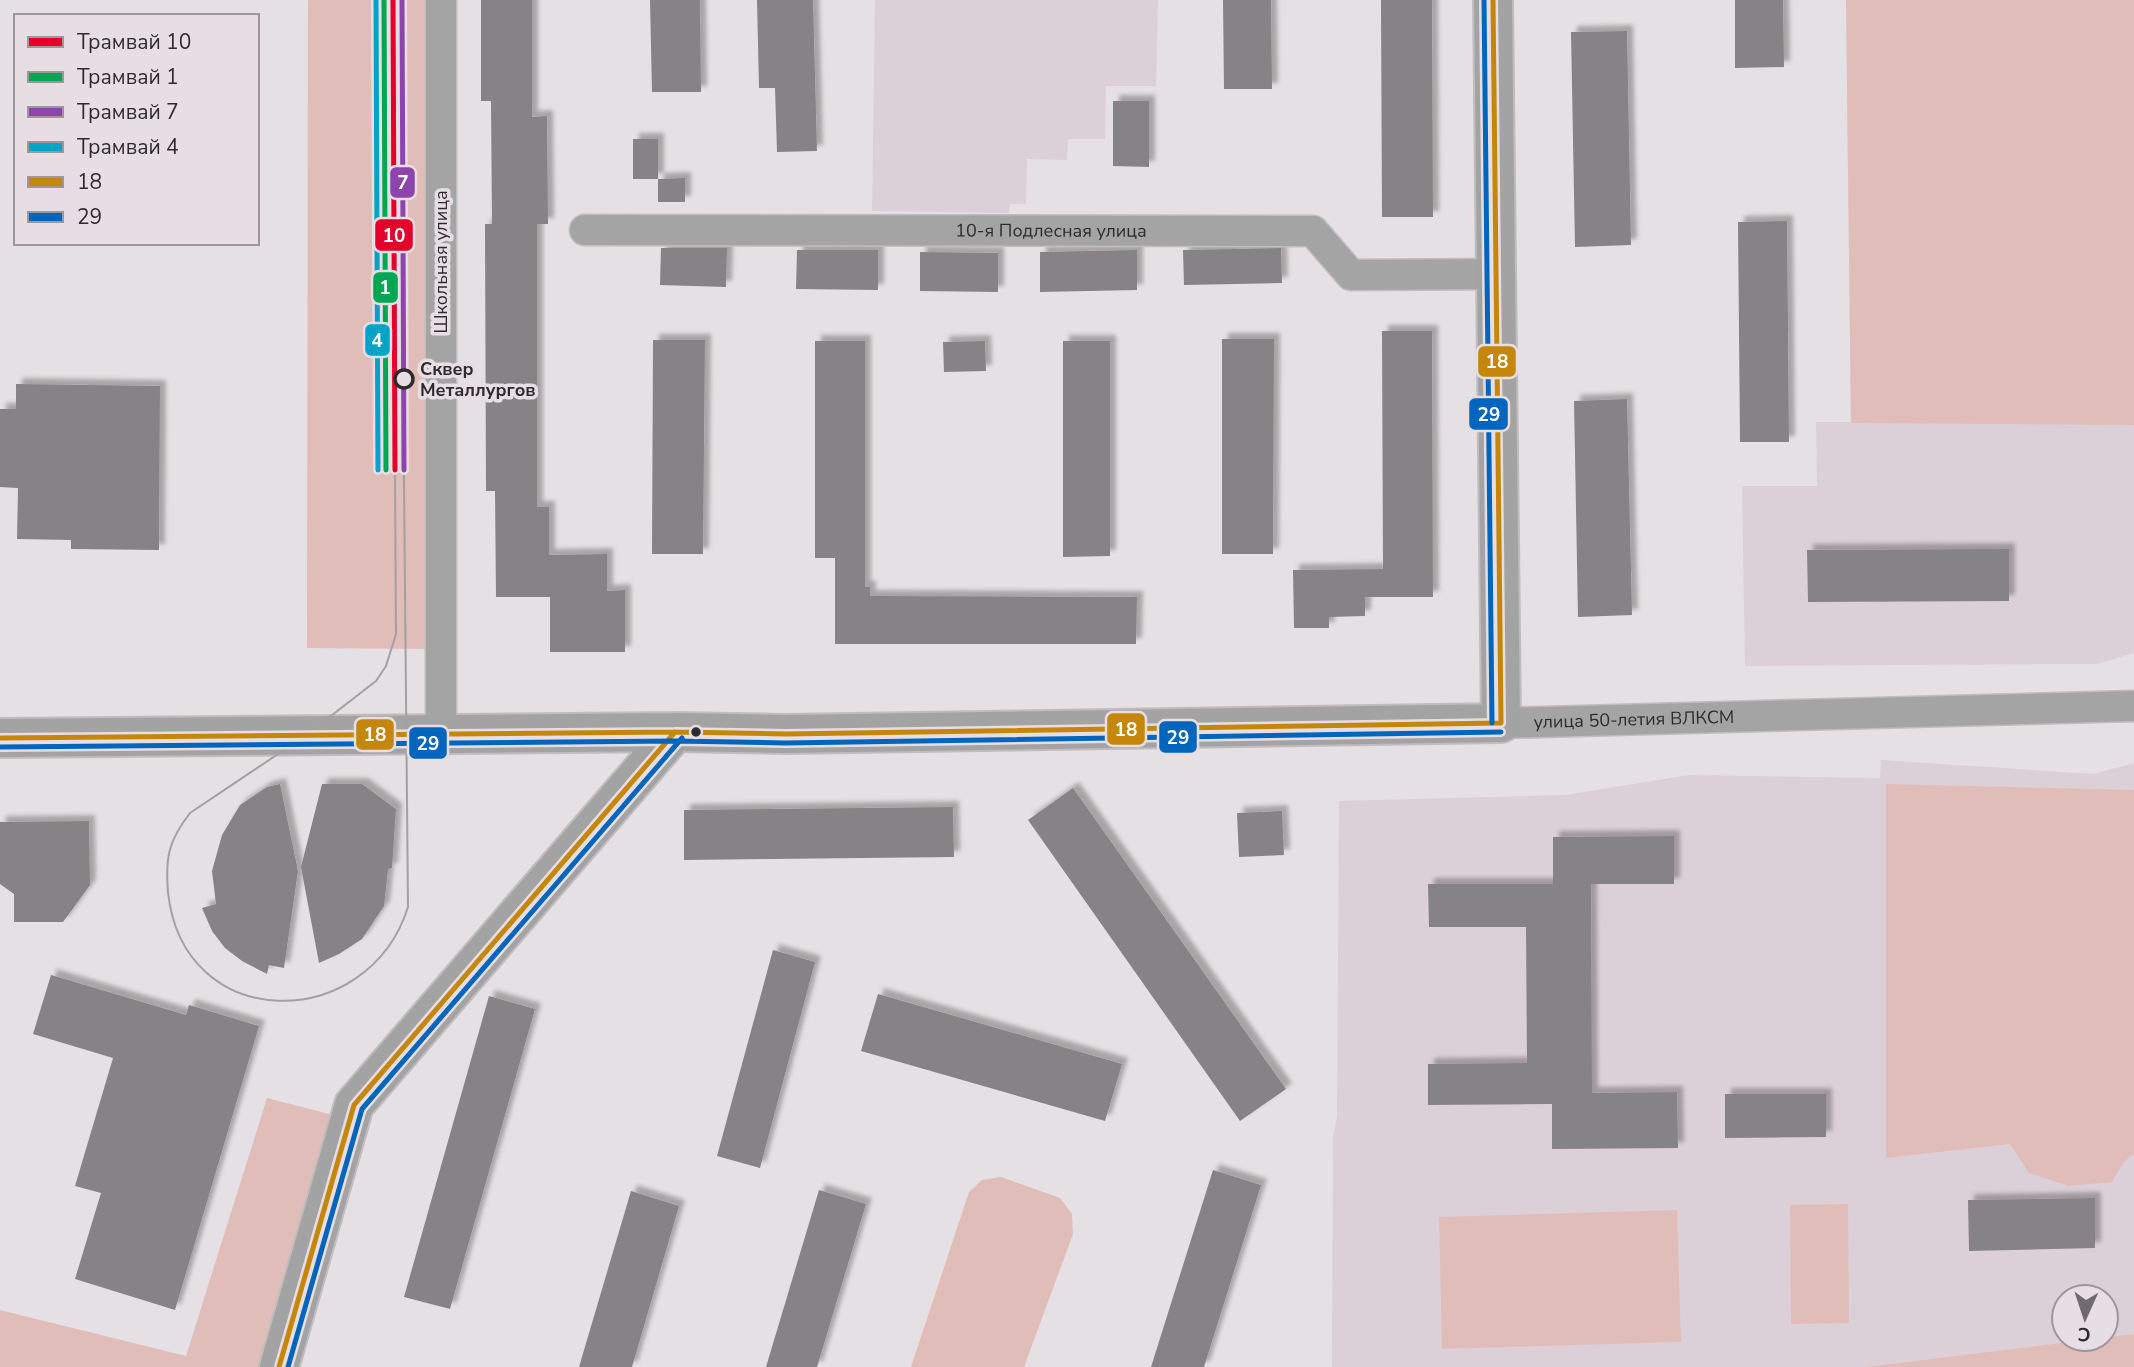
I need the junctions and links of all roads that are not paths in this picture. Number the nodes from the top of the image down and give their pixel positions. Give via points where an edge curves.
1 (441, 0) edge
2 (1493, 0) edge
3 (585, 230) dead end
4 (1496, 274) junction
5 (2134, 706) edge
6 (1501, 723) junction
7 (675, 732) junction
8 (441, 734) junction
9 (0, 738) edge
10 (279, 1367) edge

1 - 8 street, Школьная улица
2 - 4 main road
3 - 4 street, 10-я Подлесная улица via 1313,232 1351,275
4 - 6 main road
5 - 6 street, улица 50-летия ВЛКСМ
6 - 7 main road, улица 50-летия ВЛКСМ
7 - 8 main road, улица 50-летия ВЛКСМ
7 - 10 main road via 354,1105
8 - 9 main road, улица 50-летия ВЛКСМ

